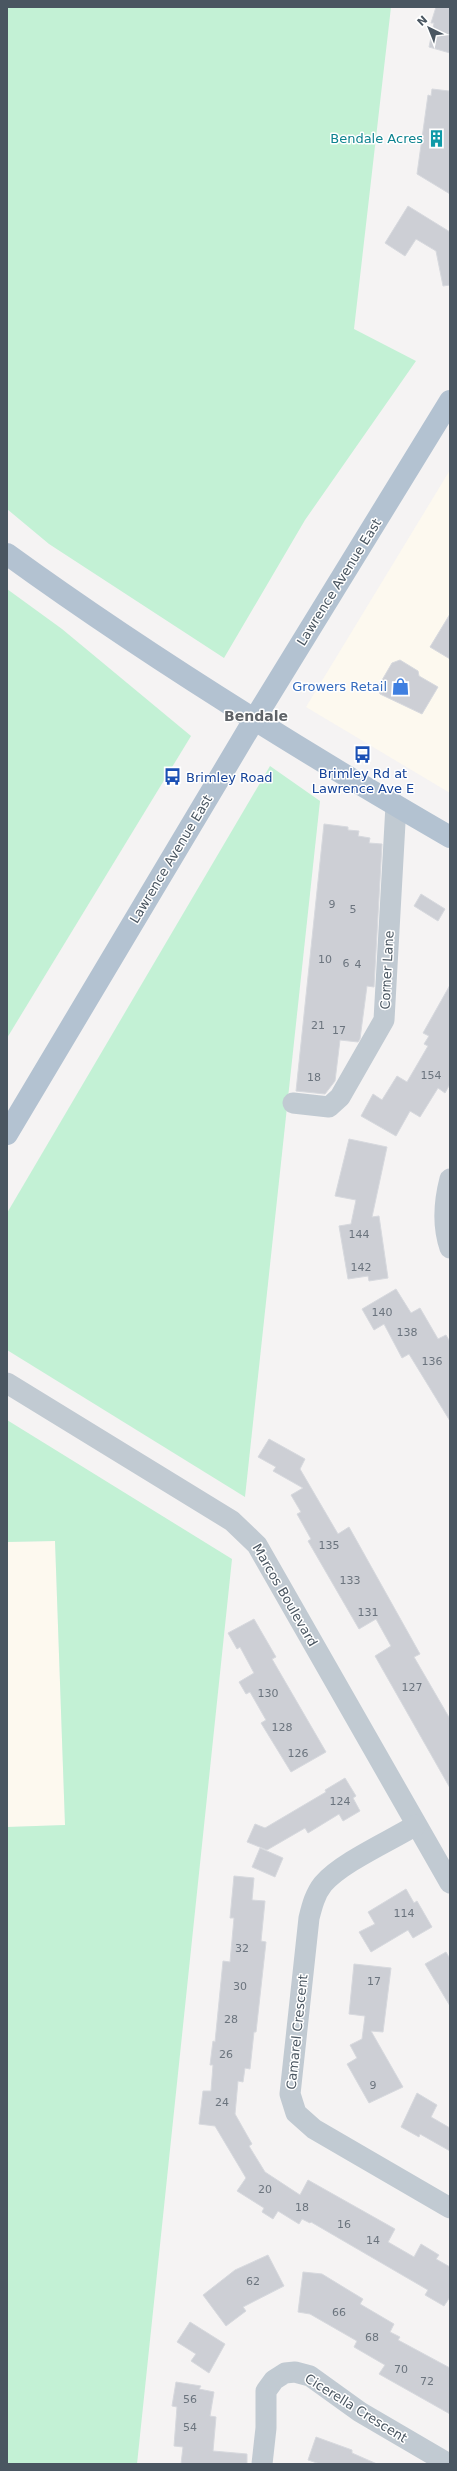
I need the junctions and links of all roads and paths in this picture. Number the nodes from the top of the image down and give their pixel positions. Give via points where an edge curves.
1 (450, 401) edge
2 (7, 554) edge
3 (254, 720) junction
4 (396, 805) junction
5 (450, 836) edge
6 (293, 1103) dead end
7 (7, 1134) edge
8 (450, 1179) edge
9 (450, 1248) edge
10 (7, 1383) edge
11 (416, 1826) junction
12 (450, 1883) edge
13 (450, 2208) edge
14 (262, 2464) edge
15 (449, 2464) edge

1 - 3 main road, Lawrence Avenue East
2 - 3 main road via 83,609
3 - 4 main road
3 - 7 main road, Lawrence Avenue East
4 - 5 main road
4 - 6 street, Corner Lane via 384,1020 340,1097 329,1107
8 - 9 street via 444,1200 446,1235
10 - 11 street, Marcos Boulevard via 232,1521 257,1545
11 - 12 street, Marcos Boulevard
11 - 13 street, Camarel Crescent via 340,1869 323,1884 313,1901 290,2094 296,2113 314,2129
14 - 15 street, Cicerella Crescent via 266,2428 266,2391 274,2380 286,2373 295,2372 310,2376 360,2412

